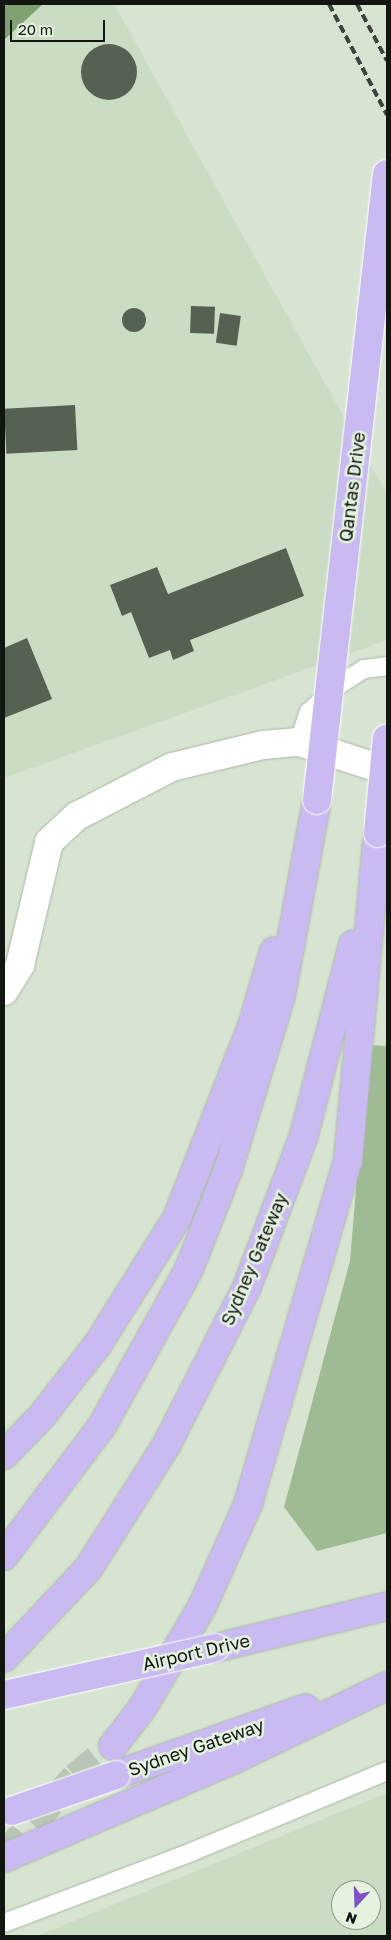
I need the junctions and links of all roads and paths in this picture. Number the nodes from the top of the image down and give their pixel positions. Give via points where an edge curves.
1 (387, 174) edge
2 (387, 666) edge
3 (387, 738) edge
4 (299, 742) junction
5 (387, 771) edge
6 (316, 800) junction
7 (378, 833) junction
8 (4, 991) edge
9 (4, 1455) edge
10 (4, 1556) edge
11 (387, 1606) edge
12 (4, 1658) edge
13 (387, 1679) edge
14 (387, 1686) edge
15 (4, 1695) edge
16 (113, 1746) tunnel mouth
17 (387, 1771) edge
18 (8, 1812) edge
19 (4, 1858) edge
20 (4, 1922) edge

1 - 6 highway, Qantas Drive, bridge
2 - 4 lane via 364,669 340,684 309,712
3 - 7 highway, bridge
4 - 5 street
4 - 8 street via 231,750 172,767 77,816 49,842 20,965
6 - 9 highway via 253,1023 176,1218 98,1344 41,1417
6 - 10 highway via 281,996 228,1170 189,1269 102,1426
7 - 12 highway, Sydney Gateway via 339,1009 304,1135 247,1287 167,1444 88,1568
7 - 16 highway via 348,1160 248,1504 202,1606 143,1707
11 - 15 highway, Airport Drive, bridge
13 - 18 highway, Sydney Gateway, bridge
14 - 19 highway
17 - 20 lane via 189,1853

